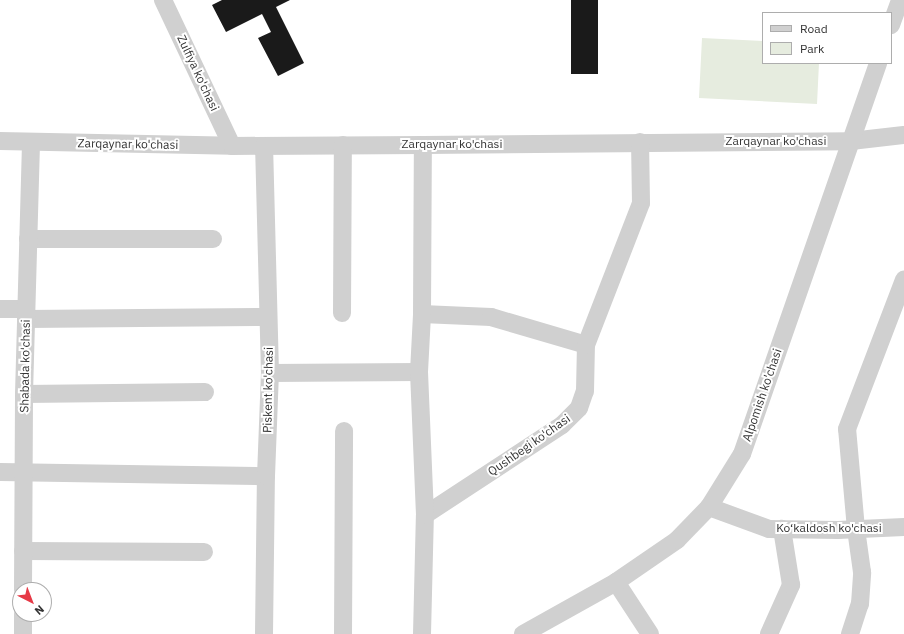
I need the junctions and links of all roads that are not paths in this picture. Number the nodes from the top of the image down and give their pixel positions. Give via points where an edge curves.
1 (162, 0) edge
2 (900, 0) edge
3 (892, 22) edge
4 (878, 64) edge
5 (904, 135) edge
6 (0, 141) edge
7 (851, 141) junction
8 (31, 142) junction
9 (640, 142) junction
10 (343, 144) junction
11 (423, 145) junction
12 (232, 146) junction
13 (264, 146) junction
14 (28, 239) junction
15 (213, 239) dead end
16 (904, 280) edge
17 (0, 309) edge
18 (342, 313) dead end
19 (26, 314) junction
20 (422, 314) junction
21 (268, 317) junction
22 (586, 345) junction
23 (419, 372) junction
24 (270, 373) junction
25 (205, 392) dead end
26 (24, 394) junction
27 (344, 431) dead end
28 (25, 471) junction
29 (0, 472) edge
30 (266, 476) junction
31 (709, 508) junction
32 (424, 515) junction
33 (904, 528) edge
34 (782, 529) junction
35 (856, 530) junction
36 (24, 551) junction
37 (204, 552) dead end
38 (23, 582) edge
39 (616, 582) junction
40 (23, 622) edge
41 (23, 634) edge
42 (264, 634) edge
43 (343, 634) edge
44 (422, 634) edge
45 (523, 634) edge
46 (650, 634) edge
47 (769, 634) edge
48 (850, 634) edge

1 - 12 street, Zulfiya ko'chasi
2 - 3 street
4 - 7 street, Alpomish ko'chasi
5 - 7 street, Zarqaynar ko'chasi
6 - 8 street, Zarqaynar ko'chasi
7 - 9 street, Zarqaynar ko'chasi
7 - 31 street, Alpomish ko'chasi via 742,454
8 - 12 street, Zarqaynar ko'chasi
8 - 14 street, Shabada ko'chasi
9 - 11 street, Zarqaynar ko'chasi
9 - 22 street, Qushbegi ko'chasi via 641,202
10 - 11 street, Zarqaynar ko'chasi
10 - 13 street, Zarqaynar ko'chasi
10 - 18 street
11 - 20 street
12 - 13 street, Zarqaynar ko'chasi
13 - 21 street, Piskent ko'chasi
14 - 15 street
14 - 19 street, Shabada ko'chasi
16 - 35 street via 847,429
17 - 19 street
19 - 21 street
19 - 26 street, Shabada ko'chasi
20 - 22 street via 491,317
20 - 23 street
21 - 24 street, Piskent ko'chasi
22 - 32 street, Qushbegi ko'chasi via 585,391 579,408 562,425
23 - 24 street
23 - 32 street
24 - 30 street, Piskent ko'chasi
25 - 26 street
26 - 28 street, Shabada ko'chasi
27 - 43 street
28 - 29 street
28 - 30 street
28 - 36 street, Shabada ko'chasi
30 - 42 street, Piskent ko'chasi
31 - 34 street, Ko‘kaldosh ko'chasi via 768,529
31 - 39 street, Alpomish ko'chasi via 677,540
32 - 44 street
33 - 35 street, Ko‘kaldosh ko'chasi
34 - 35 street, Ko‘kaldosh ko'chasi
34 - 47 street via 791,585
35 - 48 street via 862,572 860,604
36 - 37 street
36 - 38 street, Shabada ko'chasi
39 - 45 street, Alpomish ko'chasi
39 - 46 street
40 - 41 street

